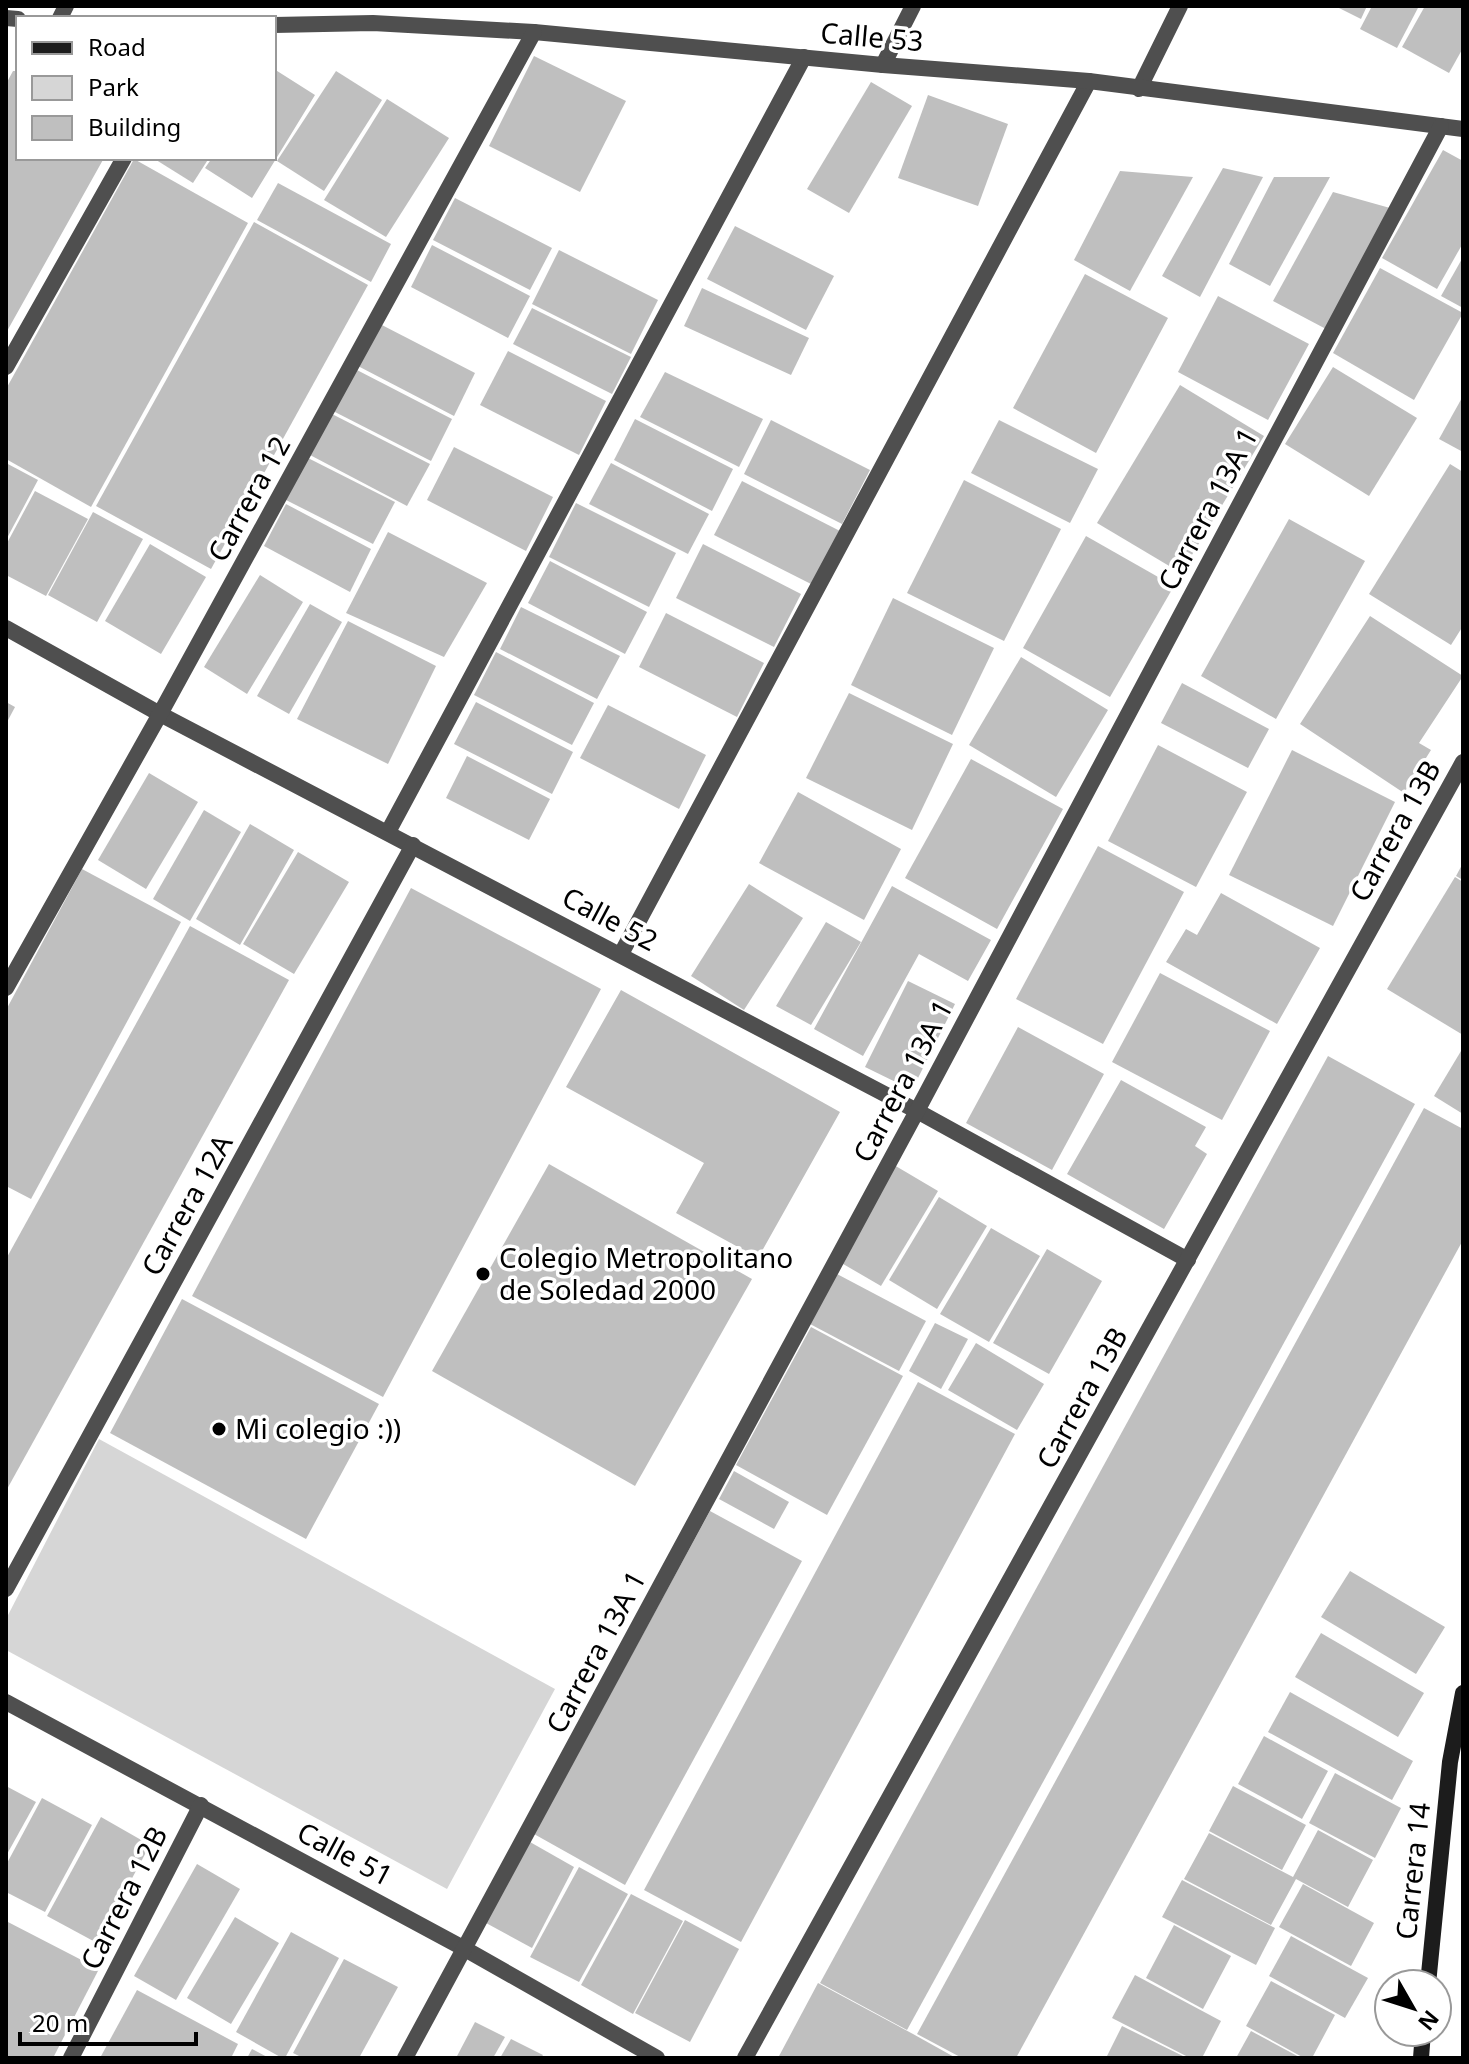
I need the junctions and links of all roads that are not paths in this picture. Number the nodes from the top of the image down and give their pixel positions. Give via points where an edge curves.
1 (381, 6) edge
2 (913, 6) edge
3 (1180, 6) edge
4 (373, 23) junction
5 (276, 25) edge
6 (534, 32) junction
7 (804, 57) junction
8 (883, 65) junction
9 (1089, 81) junction
10 (1139, 89) junction
11 (1441, 126) junction
12 (1463, 129) edge
13 (123, 160) edge
14 (6, 367) edge
15 (6, 628) edge
16 (160, 714) junction
17 (1463, 762) edge
18 (388, 832) junction
19 (413, 845) junction
20 (621, 954) junction
21 (6, 988) edge
22 (917, 1111) junction
23 (1188, 1260) junction
24 (6, 1589) edge
25 (1463, 1693) edge
26 (6, 1702) edge
27 (1456, 1767) edge
28 (201, 1805) junction
29 (465, 1949) junction
30 (1430, 1968) edge
31 (71, 2058) edge
32 (405, 2058) edge
33 (657, 2058) edge
34 (745, 2058) edge

1 - 4 street
2 - 8 street
3 - 10 street
4 - 5 street, Calle 53
4 - 6 street, Calle 53
6 - 7 street, Calle 53
6 - 16 street, Carrera 12
7 - 8 street, Calle 53
7 - 18 street
8 - 9 street, Calle 53
9 - 10 street, Calle 53
9 - 20 street
10 - 11 street, Calle 53
11 - 12 street, Calle 53
11 - 22 street, Carrera 13A 1
13 - 14 street
15 - 16 street, Calle 52
16 - 18 street, Calle 52
16 - 21 street, Carrera 12
17 - 23 street, Carrera 13B
18 - 19 street, Calle 52
19 - 20 street, Calle 52
19 - 24 street, Carrera 12A
20 - 22 street, Calle 52
22 - 23 street, Calle 52
22 - 29 street, Carrera 13A 1
23 - 34 street, Carrera 13B
25 - 27 main road, Carrera 14
26 - 28 street, Calle 51
27 - 30 main road, Carrera 14
28 - 29 street, Calle 51
28 - 31 street, Carrera 12B
29 - 32 street, Carrera 13A 1
29 - 33 street, Calle 51

